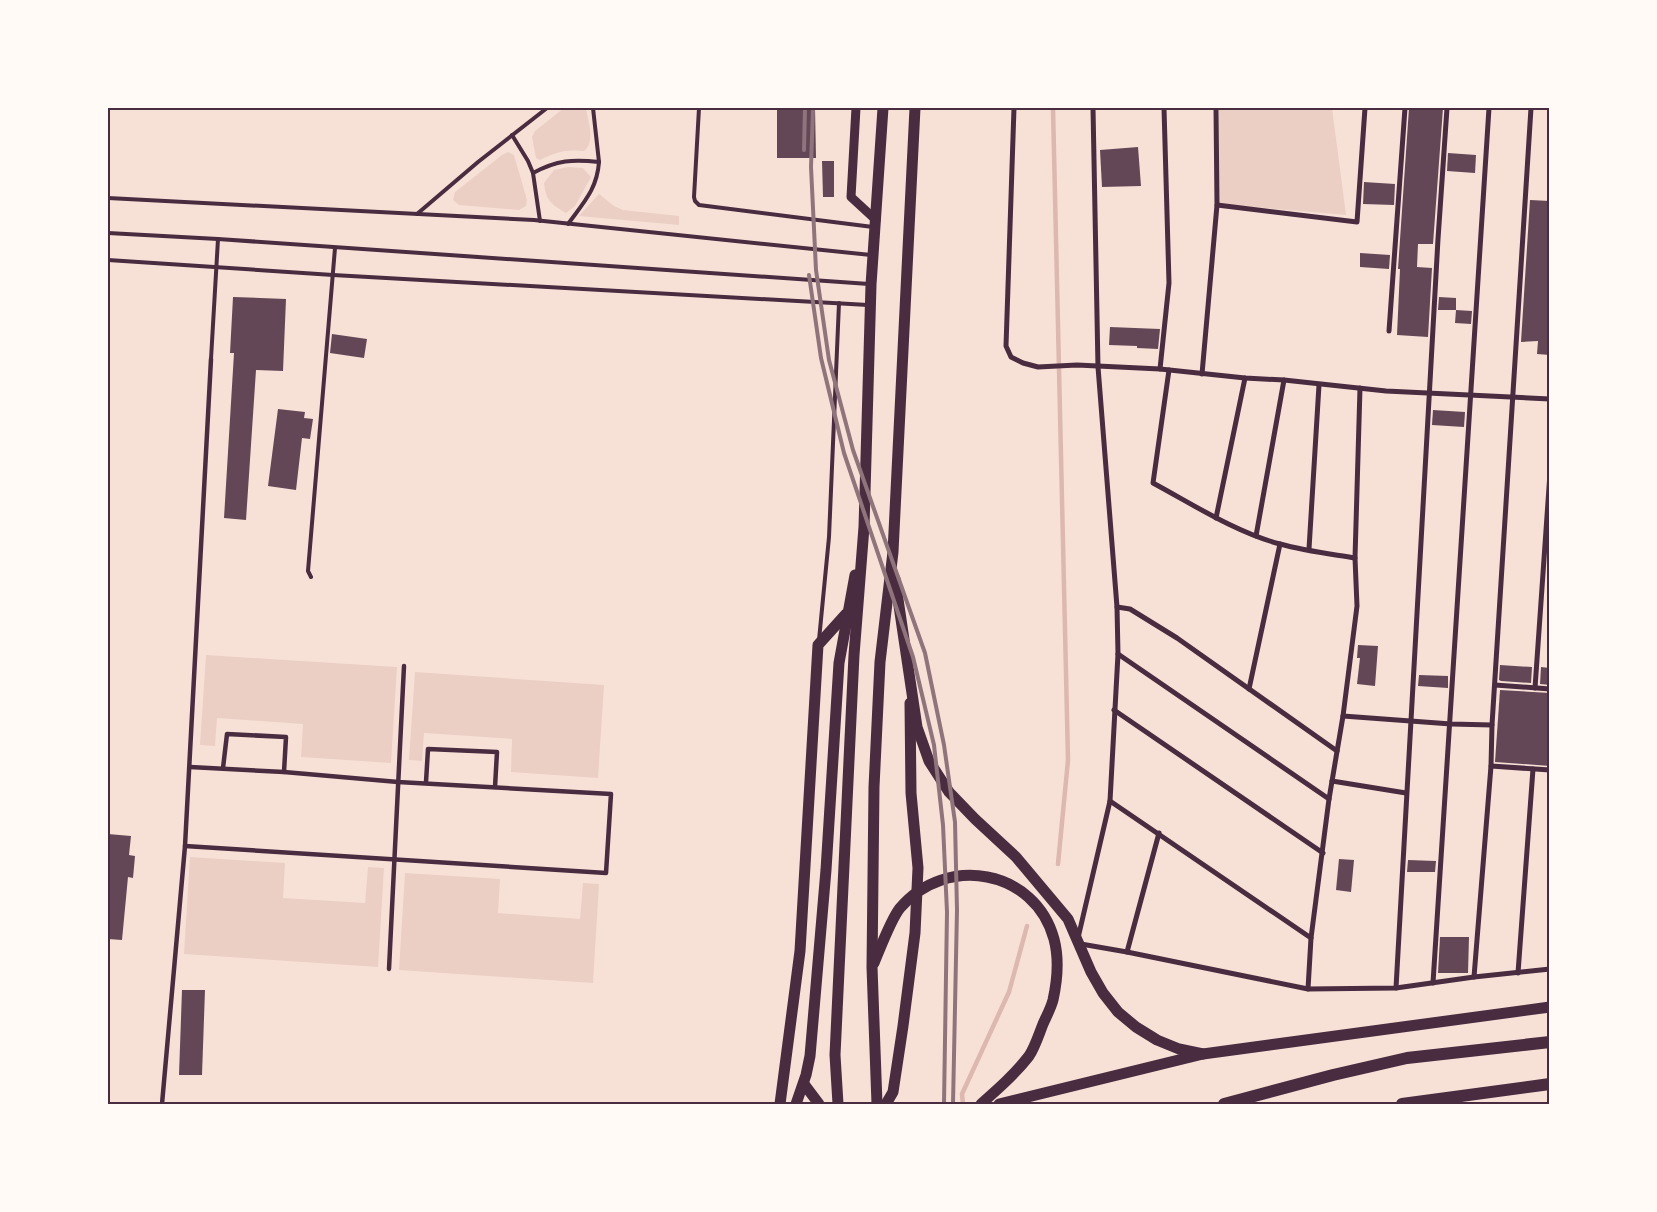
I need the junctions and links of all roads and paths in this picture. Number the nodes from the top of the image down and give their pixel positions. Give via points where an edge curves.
1 (547, 108) edge
2 (593, 108) edge
3 (699, 108) edge
4 (856, 108) edge
5 (883, 108) edge
6 (915, 108) edge
7 (1014, 108) edge
8 (1093, 108) edge
9 (1164, 108) edge
10 (1216, 108) edge
11 (1364, 108) edge
12 (1405, 108) edge
13 (1447, 108) edge
14 (1489, 108) edge
15 (1531, 108) edge
16 (512, 135) junction
17 (600, 162) junction
18 (533, 174) junction
19 (108, 198) edge
20 (1217, 205) junction
21 (417, 214) junction
22 (540, 221) junction
23 (875, 223) junction
24 (568, 224) junction
25 (108, 233) edge
26 (218, 239) junction
27 (335, 248) junction
28 (873, 255) junction
29 (108, 260) edge
30 (216, 266) junction
31 (333, 275) junction
32 (871, 285) junction
33 (840, 303) junction
34 (870, 305) junction
35 (1389, 332) dead end
36 (212, 358) joint
37 (1098, 367) junction
38 (1160, 369) junction
39 (1169, 370) junction
40 (1202, 374) junction
41 (1245, 378) junction
42 (1284, 380) junction
43 (1320, 385) junction
44 (1360, 388) junction
45 (1429, 394) junction
46 (1470, 396) junction
47 (1513, 397) junction
48 (1550, 399) edge
49 (1550, 473) edge
50 (1216, 518) junction
51 (864, 527) junction
52 (1256, 536) junction
53 (1280, 544) junction
54 (1309, 549) junction
55 (893, 552) junction
56 (1356, 558) junction
57 (311, 577) dead end
58 (1117, 607) junction
59 (846, 614) junction
60 (818, 645) junction
61 (1118, 654) junction
62 (404, 666) dead end
63 (909, 679) junction
64 (1495, 685) junction
65 (1535, 688) junction
66 (1249, 689) junction
67 (1550, 689) edge
68 (1114, 710) junction
69 (1343, 716) junction
70 (1410, 721) junction
71 (1450, 724) junction
72 (1492, 725) junction
73 (1337, 751) junction
74 (1491, 766) junction
75 (190, 767) junction
76 (223, 768) junction
77 (1533, 769) junction
78 (1550, 770) edge
79 (284, 772) junction
80 (1332, 781) junction
81 (398, 782) junction
82 (426, 782) junction
83 (496, 787) junction
84 (1406, 793) junction
85 (1329, 799) junction
86 (1110, 801) junction
87 (1159, 834) junction
88 (185, 846) junction
89 (1323, 853) junction
90 (395, 859) junction
91 (1311, 938) junction
92 (1077, 943) junction
93 (1127, 952) junction
94 (872, 967) junction
95 (389, 970) dead end
96 (1550, 970) edge
97 (1518, 973) junction
98 (1474, 977) junction
99 (1433, 983) junction
100 (1396, 988) junction
101 (1308, 989) junction
102 (1550, 1007) edge
103 (1550, 1042) edge
104 (1203, 1054) junction
105 (804, 1084) junction
106 (1550, 1084) edge
107 (162, 1104) edge
108 (780, 1104) edge
109 (796, 1104) edge
110 (819, 1104) edge
111 (838, 1104) edge
112 (877, 1104) edge
113 (886, 1104) edge
114 (981, 1104) edge
115 (1000, 1104) edge
116 (1224, 1104) edge
117 (1402, 1104) edge

1 - 16 lane
2 - 17 lane
3 - 23 lane via 694,197 699,205
4 - 23 street via 851,197
5 - 23 main road
6 - 55 main road
7 - 37 street via 1006,346 1011,357 1038,367
8 - 37 street
9 - 38 street via 1169,282
10 - 20 street
11 - 20 street via 1356,222
12 - 35 street
13 - 45 street
14 - 46 street
15 - 47 street
16 - 18 lane
16 - 21 lane
17 - 18 lane via 580,160 549,164
17 - 24 lane via 594,186
18 - 22 lane
19 - 21 lane
20 - 40 street
21 - 22 lane
22 - 24 lane
23 - 28 main road
24 - 28 lane
25 - 26 lane
26 - 27 lane
26 - 30 lane
27 - 31 lane
27 - 32 lane
28 - 32 main road
29 - 30 lane
30 - 31 lane
30 - 36 lane
31 - 33 lane
31 - 57 lane via 308,571
32 - 34 main road
33 - 34 lane
33 - 60 lane via 829,537
34 - 51 main road
36 - 75 street
37 - 38 street
37 - 58 street
38 - 39 street
39 - 40 street
39 - 50 street via 1153,483
40 - 41 street
41 - 42 street
41 - 50 street
42 - 43 street
42 - 52 street
43 - 44 street
43 - 54 street
44 - 45 street
44 - 56 street
45 - 46 street
45 - 70 street
46 - 47 street
46 - 71 street
47 - 48 street
47 - 64 street
49 - 65 street
50 - 52 street
51 - 59 main road
51 - 111 main road via 854,655 835,1055
52 - 53 street
53 - 54 street
53 - 66 street
54 - 56 street
55 - 63 main road
55 - 94 main road via 880,662 874,787
56 - 69 street via 1357,606
58 - 61 street
58 - 66 street via 1130,609 1161,628
59 - 60 main road
59 - 105 main road via 839,663 810,1056
60 - 108 main road via 800,951
61 - 68 street
61 - 85 street
62 - 81 street
63 - 92 main road via 916,727 929,761 949,792 1016,857 1058,906 1068,919
63 - 113 main road via 911,793 918,868 915,934 893,1092
64 - 65 street
64 - 72 street
65 - 67 street
66 - 73 street
68 - 86 street
68 - 89 street
69 - 70 street
69 - 73 street
70 - 71 street
70 - 84 street
71 - 72 street
71 - 99 street
72 - 74 street
73 - 80 street
74 - 77 street
74 - 98 street
75 - 76 street
75 - 88 street
76 - 79 street
76 - 79 street via 227,734 286,736
77 - 78 street
77 - 97 street
79 - 81 street
80 - 84 street
80 - 85 street
81 - 82 street
81 - 90 street
82 - 83 street
82 - 83 street via 428,749 497,752
83 - 90 street via 611,794 606,873
84 - 100 street
85 - 89 street
86 - 87 street
86 - 92 street
87 - 91 street
87 - 93 street
88 - 90 street
88 - 107 street
89 - 91 street
90 - 95 street
91 - 101 street
92 - 93 street
92 - 104 main road via 1103,993 1118,1012 1157,1040
93 - 101 street
94 - 112 main road
94 - 114 main road via 898,910 916,892 937,880 961,875 985,876 1008,884 1029,898 1044,917 1054,939 1057,964 1053,1000 1030,1054 1010,1078
96 - 97 street
97 - 98 street
98 - 99 street
99 - 100 street
100 - 101 street
102 - 104 main road
103 - 116 highway via 1406,1058
104 - 115 main road
105 - 109 main road
105 - 110 main road
106 - 117 highway

